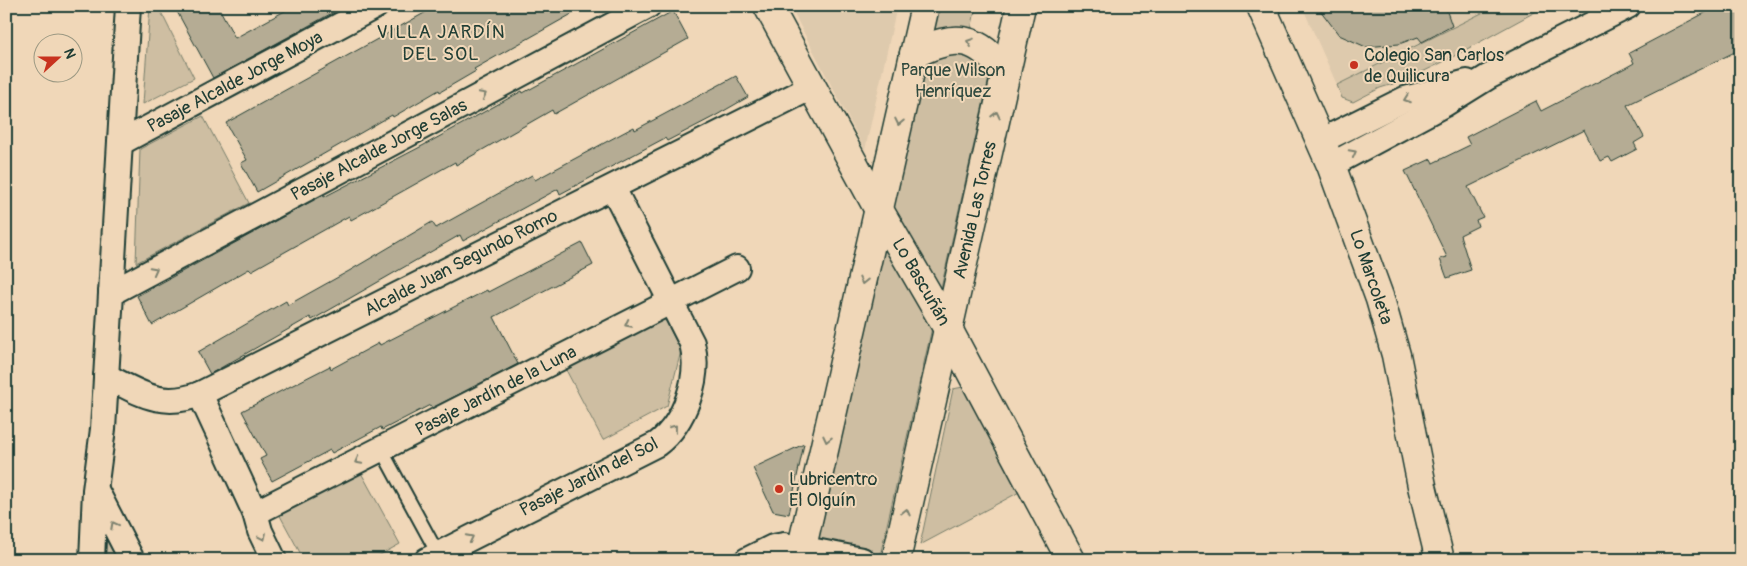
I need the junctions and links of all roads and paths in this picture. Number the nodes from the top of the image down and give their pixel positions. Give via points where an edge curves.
1 (128, 6) edge
2 (376, 6) edge
3 (648, 6) edge
4 (768, 6) edge
5 (924, 6) edge
6 (1021, 6) edge
7 (1261, 6) edge
8 (1628, 6) edge
9 (914, 54) junction
10 (1006, 74) junction
11 (812, 88) junction
12 (120, 143) junction
13 (1326, 153) junction
14 (613, 188) junction
15 (879, 210) junction
16 (737, 268) dead end
17 (111, 293) junction
18 (671, 302) junction
19 (948, 329) junction
20 (106, 376) junction
21 (200, 394) junction
22 (381, 449) junction
23 (96, 490) junction
24 (255, 512) junction
25 (801, 553) edge
26 (432, 557) edge
27 (92, 560) edge
28 (132, 560) edge
29 (274, 560) edge
30 (747, 560) edge
31 (862, 560) edge
32 (896, 560) edge
33 (1071, 560) edge
34 (1440, 560) edge

1 - 12 street
2 - 12 street, Pasaje Alcalde Jorge Moya
17 -> 3 street, Pasaje Alcalde Jorge Salas
4 - 11 street, Lo Bascuñán
5 - 9 street
6 - 10 street, Avenida Las Torres
7 - 13 street, Lo Marcoleta
8 - 13 street via 1488,78 1443,105
10 -> 9 street via 988,52 963,40 947,41
9 -> 15 street
19 -> 10 street, Avenida Las Torres
11 - 14 street, Alcalde Juan Segundo Romo
11 - 15 street, Lo Bascuñán
12 - 17 street
13 - 34 street, Lo Marcoleta via 1388,324
14 - 18 street, Pasaje Jardín del Sol
14 - 21 street, Alcalde Juan Segundo Romo
15 - 19 street, Lo Bascuñán
15 -> 25 street
16 - 18 street, Pasaje Jardín de la Luna
17 - 20 street
18 -> 22 street, Pasaje Jardín de la Luna
26 -> 18 street, Pasaje Jardín del Sol via 657,444 674,429 685,411 695,360 692,343
32 -> 19 street, Avenida Las Torres
19 - 33 street, Lo Bascuñán
20 - 21 street, Alcalde Juan Segundo Romo via 158,400 181,400
20 - 23 street
21 - 24 street
22 -> 24 street, Pasaje Jardín de la Luna
22 - 26 lane
23 - 27 street
28 -> 23 street
24 -> 29 street
25 - 30 street via 784,545
25 - 31 street

